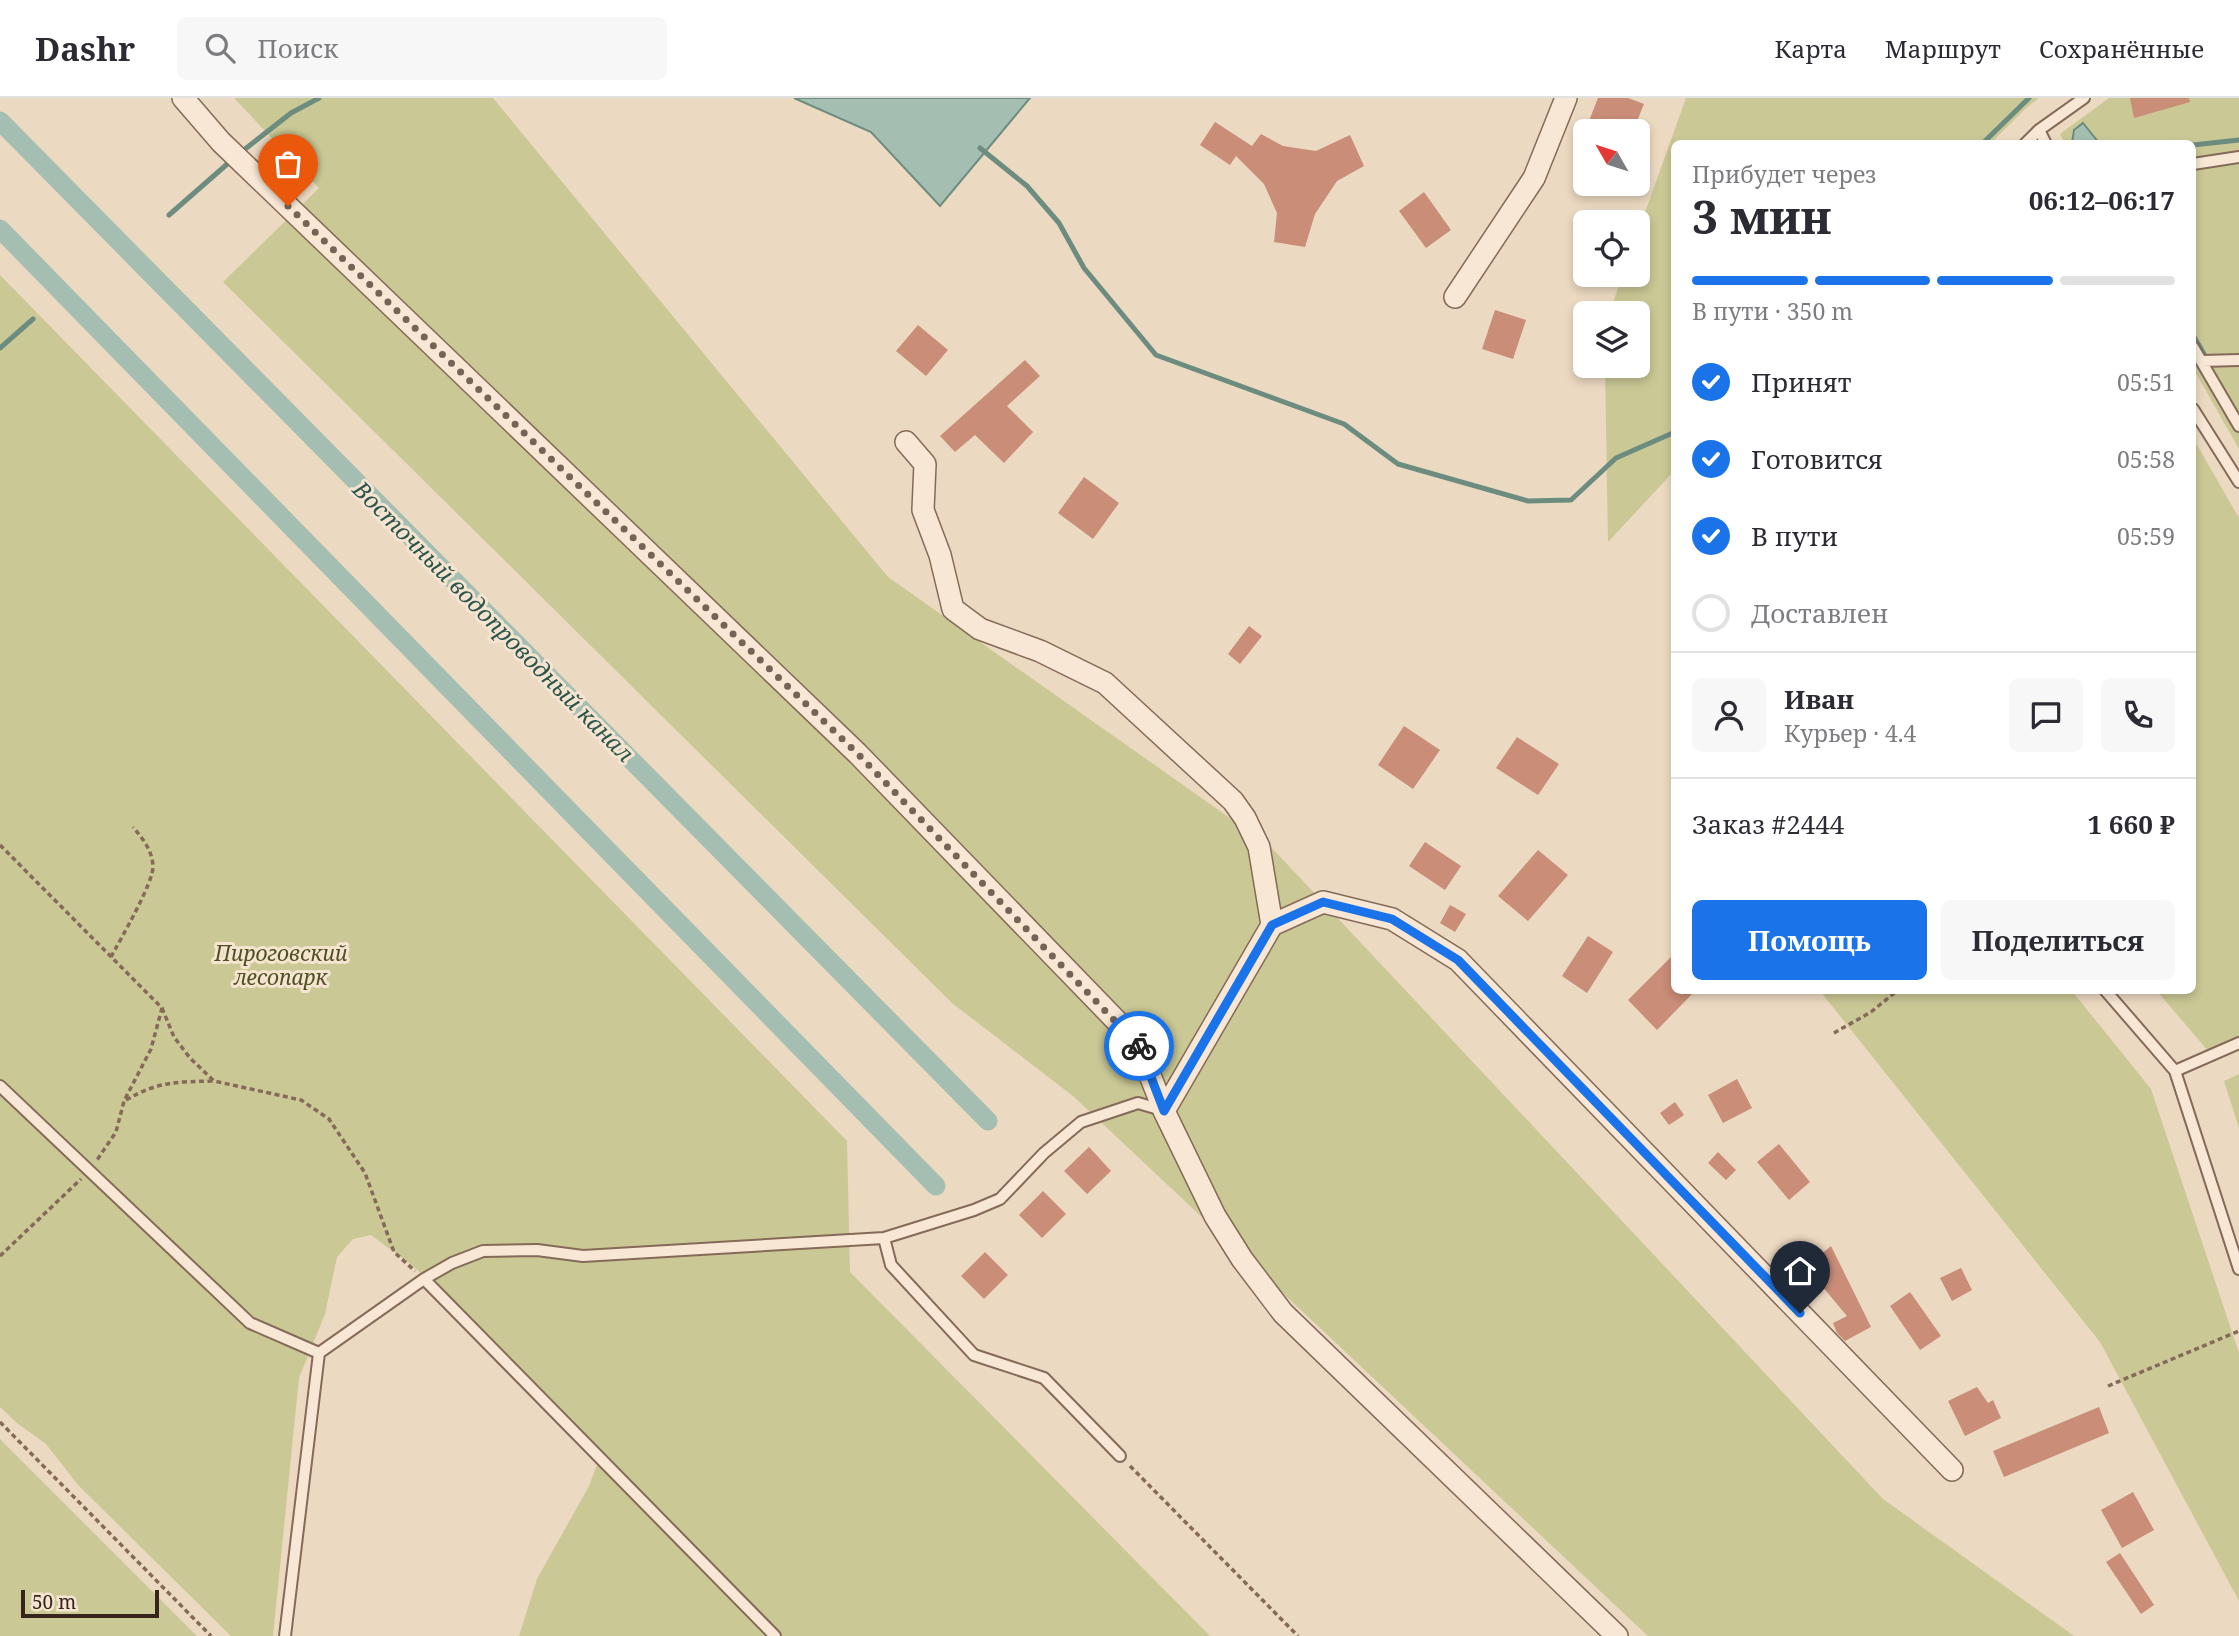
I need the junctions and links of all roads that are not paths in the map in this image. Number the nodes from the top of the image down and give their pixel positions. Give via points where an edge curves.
1 (183, 98) edge
2 (1566, 98) edge
3 (2084, 98) edge
4 (2039, 130) junction
5 (2029, 140) edge
6 (2044, 140) edge
7 (2239, 157) edge
8 (2196, 164) edge
9 (1455, 297) dead end
10 (2196, 352) edge
11 (2239, 360) edge
12 (2202, 361) junction
13 (2196, 414) edge
14 (2239, 426) edge
15 (906, 442) dead end
16 (2239, 482) edge
17 (1272, 925) junction
18 (2108, 994) edge
19 (2239, 1043) edge
20 (2175, 1071) junction
21 (0, 1086) edge
22 (1164, 1111) junction
23 (884, 1238) junction
24 (2239, 1269) edge
25 (424, 1279) junction
26 (319, 1353) junction
27 (1120, 1456) road end
28 (1952, 1470) dead end
29 (285, 1636) edge
30 (775, 1636) edge
31 (1617, 1636) edge

1 - 22 street via 216,137 868,764 1137,1042
2 - 9 street via 1534,178
3 - 4 lane
4 - 5 lane
4 - 6 lane
7 - 8 lane
10 - 12 lane
11 - 12 lane
12 - 14 lane
13 - 16 lane
15 - 17 street via 925,464 923,510 953,609 980,629 1105,682 1233,801 1259,847
17 - 22 street
17 - 28 street via 1323,902 1392,919 1458,960
18 - 20 lane
19 - 20 lane
20 - 24 lane
21 - 26 lane via 250,1323
22 - 23 lane via 1138,1103 1081,1122 1000,1199
22 - 31 street via 1215,1216 1283,1313
23 - 25 lane via 583,1256 537,1250 483,1251
23 - 27 lane via 891,1265 974,1355 1044,1378
25 - 26 lane
25 - 30 lane
26 - 29 lane

